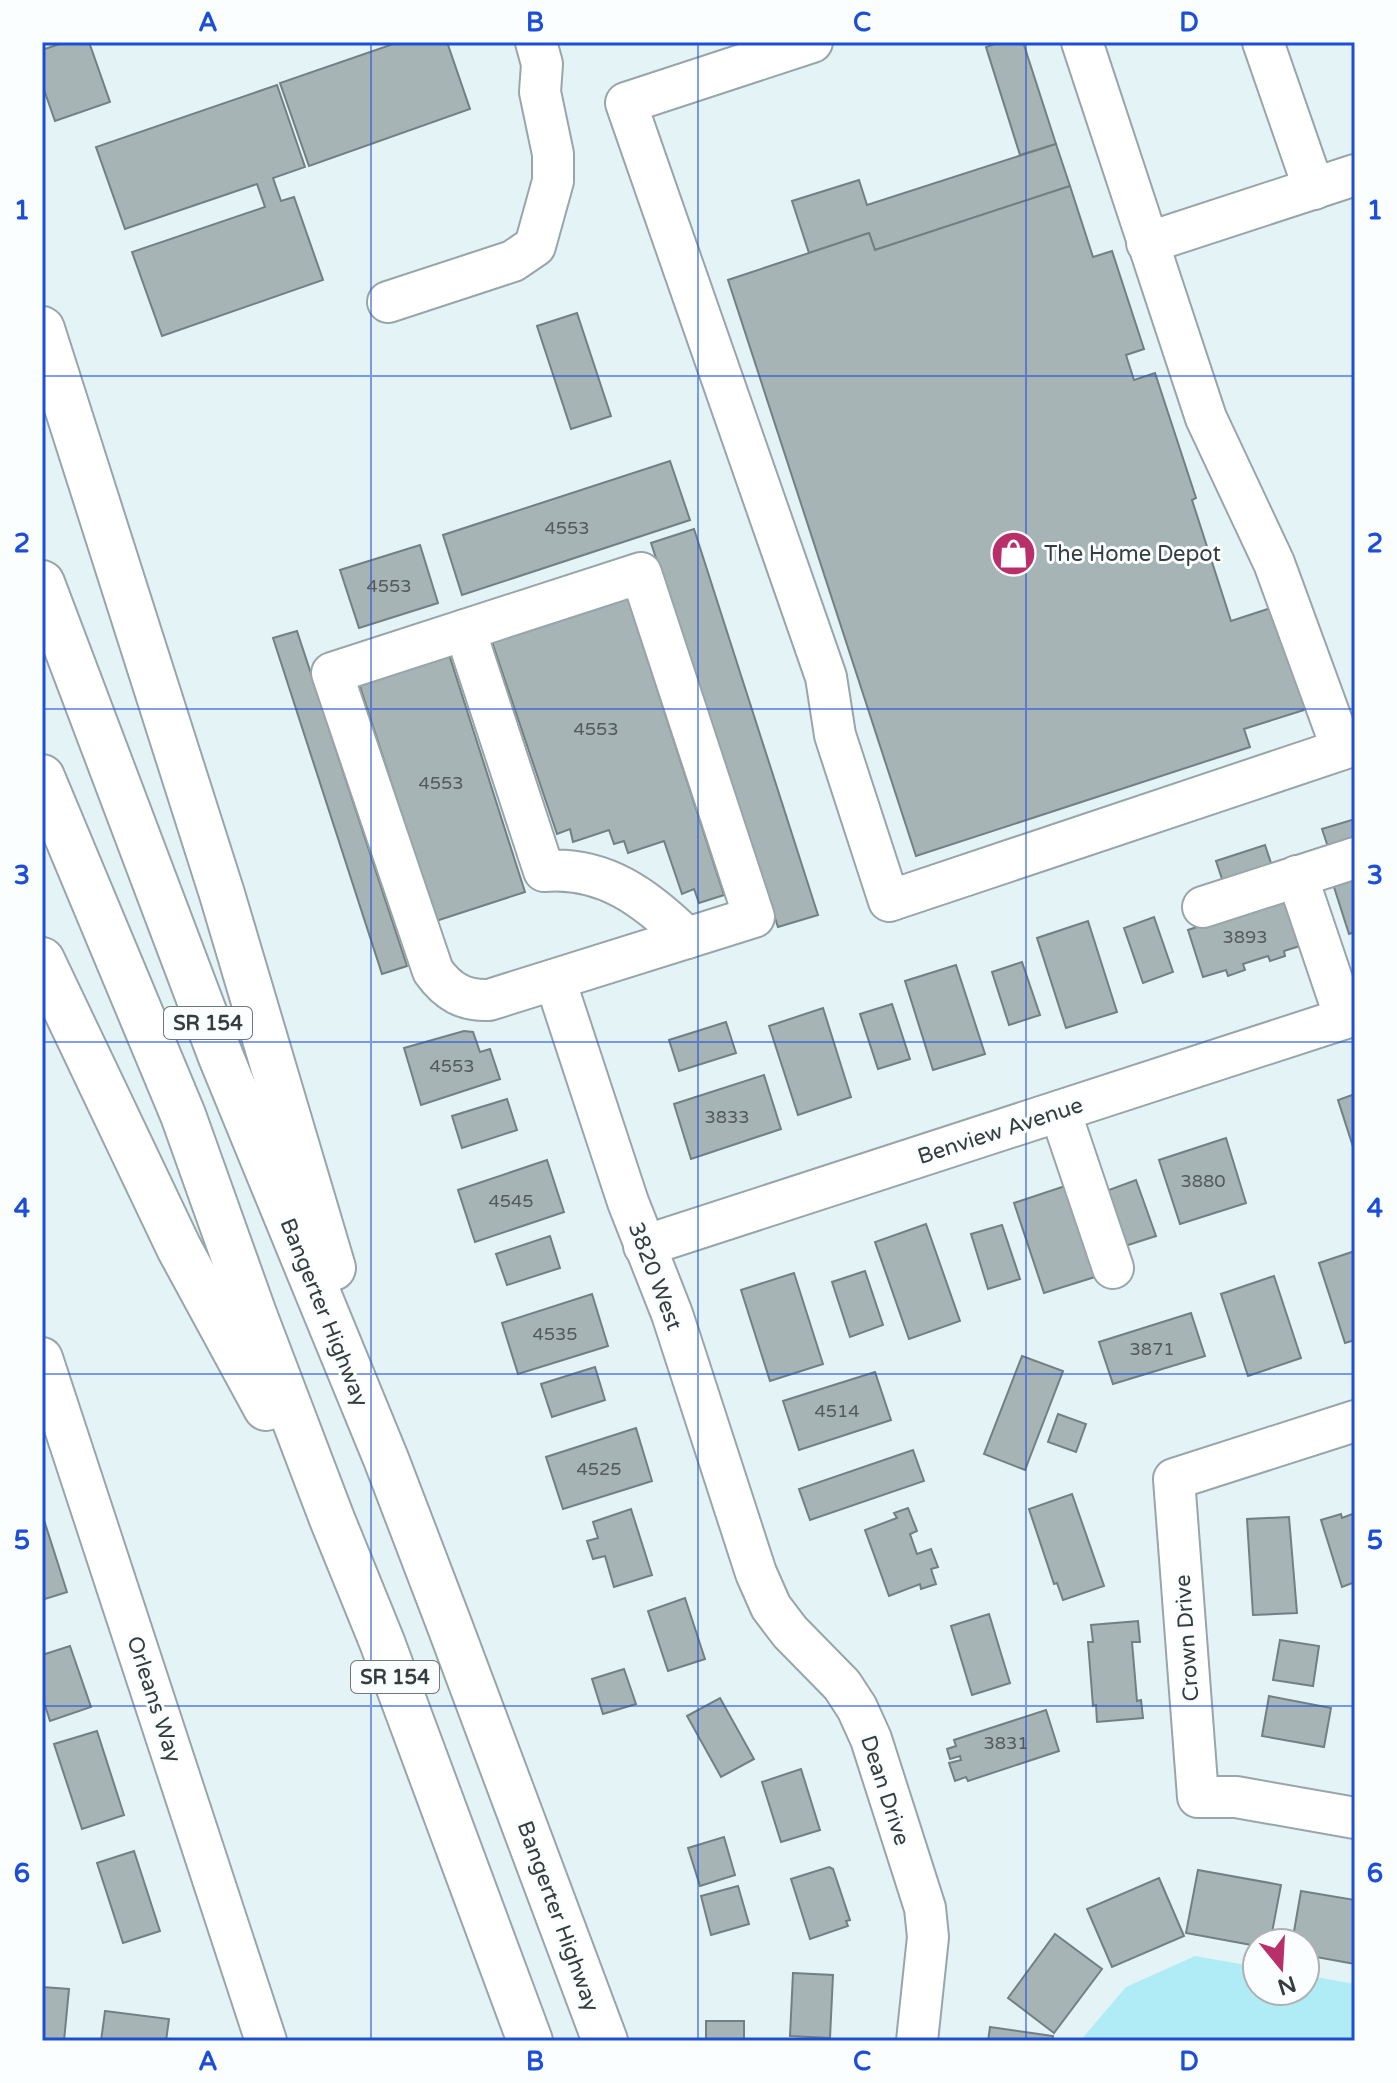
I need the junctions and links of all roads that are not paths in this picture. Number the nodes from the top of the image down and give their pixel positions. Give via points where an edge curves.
1 (812, 42) edge
2 (1082, 42) edge
3 (1263, 42) edge
4 (539, 53) edge
5 (1355, 175) edge
6 (1314, 189) junction
7 (1147, 243) junction
8 (388, 302) dead end
9 (42, 329) edge
10 (42, 583) edge
11 (465, 630) junction
12 (1348, 747) edge
13 (42, 777) edge
14 (1355, 858) edge
15 (1297, 876) junction
16 (1203, 907) dead end
17 (687, 938) junction
18 (42, 960) edge
19 (555, 980) junction
20 (1350, 1016) edge
21 (1060, 1111) junction
22 (644, 1246) junction
23 (1113, 1268) dead end
24 (42, 1358) edge
25 (1355, 1421) edge
26 (55, 1438) edge
27 (386, 1459) junction
28 (332, 1519) junction
29 (756, 1573) joint
30 (1355, 1818) edge
31 (266, 2041) edge
32 (530, 2041) edge
33 (605, 2041) edge
34 (917, 2041) edge

1 - 12 street via 626,103 826,677 835,735 889,901
2 - 7 street
3 - 6 street
4 - 8 street via 553,181 535,246 513,261
5 - 6 street
6 - 7 street
7 - 12 street via 1206,418 1274,563
9 - 27 highway via 279,1082
10 - 27 highway, Bangerter Highway / SR 154 via 221,1057
11 - 17 street via 544,871 597,875 631,890
11 - 17 street via 641,573 754,917
11 - 19 street via 332,673 433,971 451,991 475,1001
13 - 28 highway, SR 154 via 183,1115
14 - 15 street
15 - 16 street
15 - 20 street
17 - 19 street
18 - 28 highway via 179,1248
19 - 22 street, 3820 West
20 - 21 street, Benview Avenue
21 - 22 street, Benview Avenue
21 - 23 street
22 - 29 street, 3820 West via 672,1314
24 - 26 street, Orleans Way
25 - 30 street, Crown Drive via 1174,1479 1198,1797 1236,1797
26 - 31 street, Orleans Way
27 - 33 highway, Bangerter Highway / SR 154
28 - 32 highway, SR 154
29 - 34 street, Dean Drive via 771,1607 842,1685 871,1739 925,1908 928,1937

